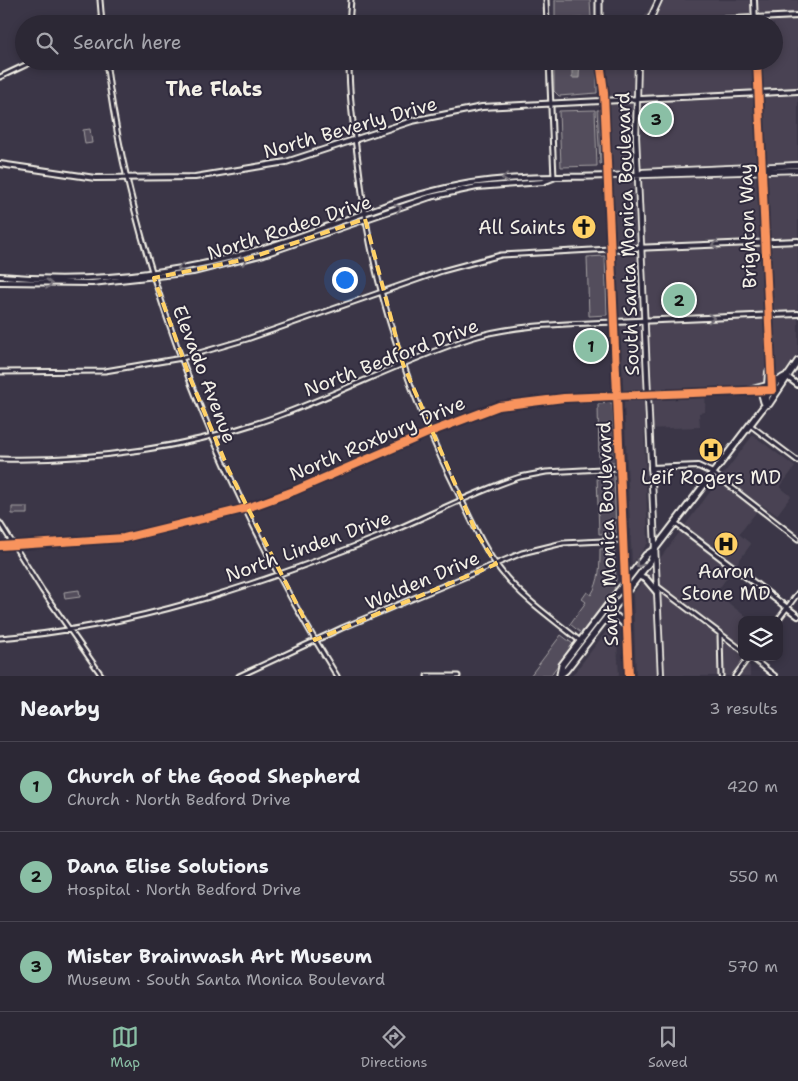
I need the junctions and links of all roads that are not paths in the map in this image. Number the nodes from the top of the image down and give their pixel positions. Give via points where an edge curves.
1 (100, 0) edge
2 (351, 0) edge
3 (546, 0) edge
4 (600, 0) edge
5 (659, 0) edge
6 (754, 0) edge
7 (101, 15) edge
8 (350, 15) edge
9 (547, 15) edge
10 (599, 15) edge
11 (652, 15) edge
12 (755, 15) edge
13 (798, 16) edge
14 (783, 17) edge
15 (15, 70) edge
16 (107, 70) edge
17 (350, 70) edge
18 (549, 70) edge
19 (601, 70) edge
20 (638, 70) edge
21 (757, 70) edge
22 (0, 77) edge
23 (798, 91) edge
24 (758, 93) junction
25 (636, 99) junction
26 (604, 100) junction
27 (550, 102) junction
28 (355, 138) junction
29 (0, 164) edge
30 (798, 165) edge
31 (761, 169) junction
32 (798, 170) edge
33 (638, 175) junction
34 (608, 176) junction
35 (554, 178) junction
36 (127, 180) junction
37 (363, 214) junction
38 (364, 219) junction
39 (798, 241) edge
40 (764, 242) junction
41 (642, 248) junction
42 (611, 249) junction
43 (153, 272) junction
44 (0, 276) edge
45 (154, 278) junction
46 (0, 282) edge
47 (383, 291) junction
48 (798, 314) edge
49 (767, 316) junction
50 (645, 321) junction
51 (614, 322) junction
52 (769, 353) junction
53 (182, 358) junction
54 (798, 361) edge
55 (403, 364) junction
56 (0, 372) edge
57 (786, 376) junction
58 (798, 385) edge
59 (772, 390) junction
60 (746, 391) junction
61 (762, 391) junction
62 (648, 394) junction
63 (617, 395) junction
64 (765, 405) junction
65 (750, 425) junction
66 (430, 432) junction
67 (213, 435) junction
68 (0, 459) edge
69 (798, 461) edge
70 (621, 468) junction
71 (652, 468) junction
72 (713, 473) junction
73 (462, 500) junction
74 (246, 508) junction
75 (0, 523) edge
76 (675, 523) junction
77 (798, 539) edge
78 (624, 540) junction
79 (0, 546) edge
80 (14, 546) junction
81 (655, 548) junction
82 (496, 564) junction
83 (279, 573) junction
84 (639, 576) junction
85 (625, 583) junction
86 (657, 589) junction
87 (625, 593) junction
88 (798, 593) edge
89 (787, 607) junction
90 (781, 616) edge
91 (798, 616) edge
92 (606, 618) junction
93 (627, 627) junction
94 (70, 630) junction
95 (720, 634) junction
96 (0, 638) edge
97 (315, 640) junction
98 (580, 641) junction
99 (738, 647) edge
100 (747, 661) edge
101 (755, 661) edge
102 (559, 675) edge
103 (102, 676) edge
104 (239, 676) edge
105 (337, 676) edge
106 (427, 676) edge
107 (458, 676) edge
108 (629, 676) edge
109 (661, 676) edge
110 (721, 676) edge
111 (735, 676) edge
112 (775, 676) edge

1 - 7 street
2 - 8 street
3 - 9 street
4 - 10 main road
5 - 11 main road
6 - 12 street
13 - 14 street
15 - 22 street
16 - 36 street, Elevado Avenue
17 - 28 street
18 - 27 street
19 - 26 main road, Santa Monica Boulevard
20 - 25 main road, South Santa Monica Boulevard
21 - 24 street, Brighton Way
23 - 24 street, North Beverly Drive
24 - 25 street, North Beverly Drive
24 - 31 street, Brighton Way
25 - 26 street, North Beverly Drive
25 - 33 main road, South Santa Monica Boulevard
26 - 27 street, North Beverly Drive
26 - 34 main road, Santa Monica Boulevard
27 - 28 street, North Beverly Drive via 504,104 450,112
27 - 35 street
28 - 36 street, North Beverly Drive via 316,153 262,167 195,177
28 - 37 street
29 - 36 street, North Beverly Drive via 55,174
30 - 31 main road, North Rodeo Drive
31 - 32 main road, North Rodeo Drive
31 - 33 main road, North Rodeo Drive
31 - 40 street, Brighton Way
33 - 34 main road, North Rodeo Drive
33 - 41 main road, South Santa Monica Boulevard
34 - 35 street, North Rodeo Drive
34 - 42 main road, Santa Monica Boulevard
35 -> 37 street, North Rodeo Drive via 522,177 461,184
38 -> 35 street, North Rodeo Drive via 454,192
36 - 43 street, Elevado Avenue
37 - 38 street
37 -> 43 street, North Rodeo Drive via 246,254
45 -> 38 street, North Rodeo Drive via 256,257
38 - 47 street
39 - 40 street
40 -> 41 street
40 - 49 street, Brighton Way
41 - 42 street
41 - 50 main road, South Santa Monica Boulevard
42 - 47 street via 501,255
42 - 51 main road, Santa Monica Boulevard
43 - 44 street, North Rodeo Drive via 73,278
43 - 45 street, Elevado Avenue
46 -> 45 street, North Rodeo Drive via 73,284
45 - 53 street, Elevado Avenue
47 - 53 street via 248,339
47 - 55 street
48 - 49 street, North Bedford Drive
50 -> 49 street, North Bedford Drive
49 - 52 street, Brighton Way
50 - 51 street, North Bedford Drive
50 - 62 main road, South Santa Monica Boulevard
51 - 55 street, North Bedford Drive via 506,331 473,338
51 - 63 main road, Santa Monica Boulevard
52 - 59 street, Brighton Way
52 - 60 street via 767,385
53 - 56 street via 105,371
53 - 67 street, Elevado Avenue
54 - 57 main road
55 - 66 street
55 - 67 street, North Bedford Drive via 274,417
57 - 58 street
57 - 59 main road
57 - 64 main road via 786,382
59 - 61 street, North Roxbury Drive
59 - 64 main road via 765,399
60 - 61 street, North Roxbury Drive
60 - 62 street, North Roxbury Drive
61 - 64 main road
62 - 63 street, North Roxbury Drive
62 - 71 main road, South Santa Monica Boulevard
63 - 66 street, North Roxbury Drive via 499,406
63 - 70 main road, Santa Monica Boulevard
64 - 65 main road
65 - 69 street
65 - 72 main road
66 - 73 street
66 - 74 street, North Roxbury Drive via 326,478
67 - 68 street, North Bedford Drive via 98,456
67 - 74 street, Elevado Avenue
70 - 73 street, North Linden Drive via 534,474 507,481
70 - 78 main road, Santa Monica Boulevard
71 - 72 street via 698,466
71 - 81 main road, South Santa Monica Boulevard
72 - 76 main road
72 - 77 street
73 - 82 street via 476,532
73 - 83 street, North Linden Drive via 383,535
74 - 80 street, North Roxbury Drive via 124,538
74 - 83 street, Elevado Avenue
75 - 80 street
76 - 81 main road
76 - 89 street
78 - 82 street, Walden Drive via 549,545
78 - 85 main road, Santa Monica Boulevard
79 - 80 street, North Roxbury Drive
80 - 94 street
81 - 84 main road
81 -> 85 main road
81 - 86 main road, South Santa Monica Boulevard
82 - 97 street, Walden Drive
82 - 98 street via 520,592
83 - 94 street, North Linden Drive via 162,611
83 - 97 street, Elevado Avenue
84 - 86 main road
84 - 87 main road
85 - 87 main road, Santa Monica Boulevard
85 - 98 main road
86 - 95 street
86 - 109 main road, South Santa Monica Boulevard
87 - 92 main road
87 - 93 main road, Santa Monica Boulevard
88 - 89 street
89 - 90 street
89 - 91 street
92 - 93 main road via 617,617
92 - 102 main road
93 - 108 main road, Santa Monica Boulevard
94 - 96 street, North Linden Drive
94 - 103 street
95 - 99 street
95 - 110 street
97 - 104 street, Walden Drive
97 - 105 street, Elevado Avenue
98 - 102 main road via 562,665
100 - 111 street
101 - 112 street
106 - 107 street

